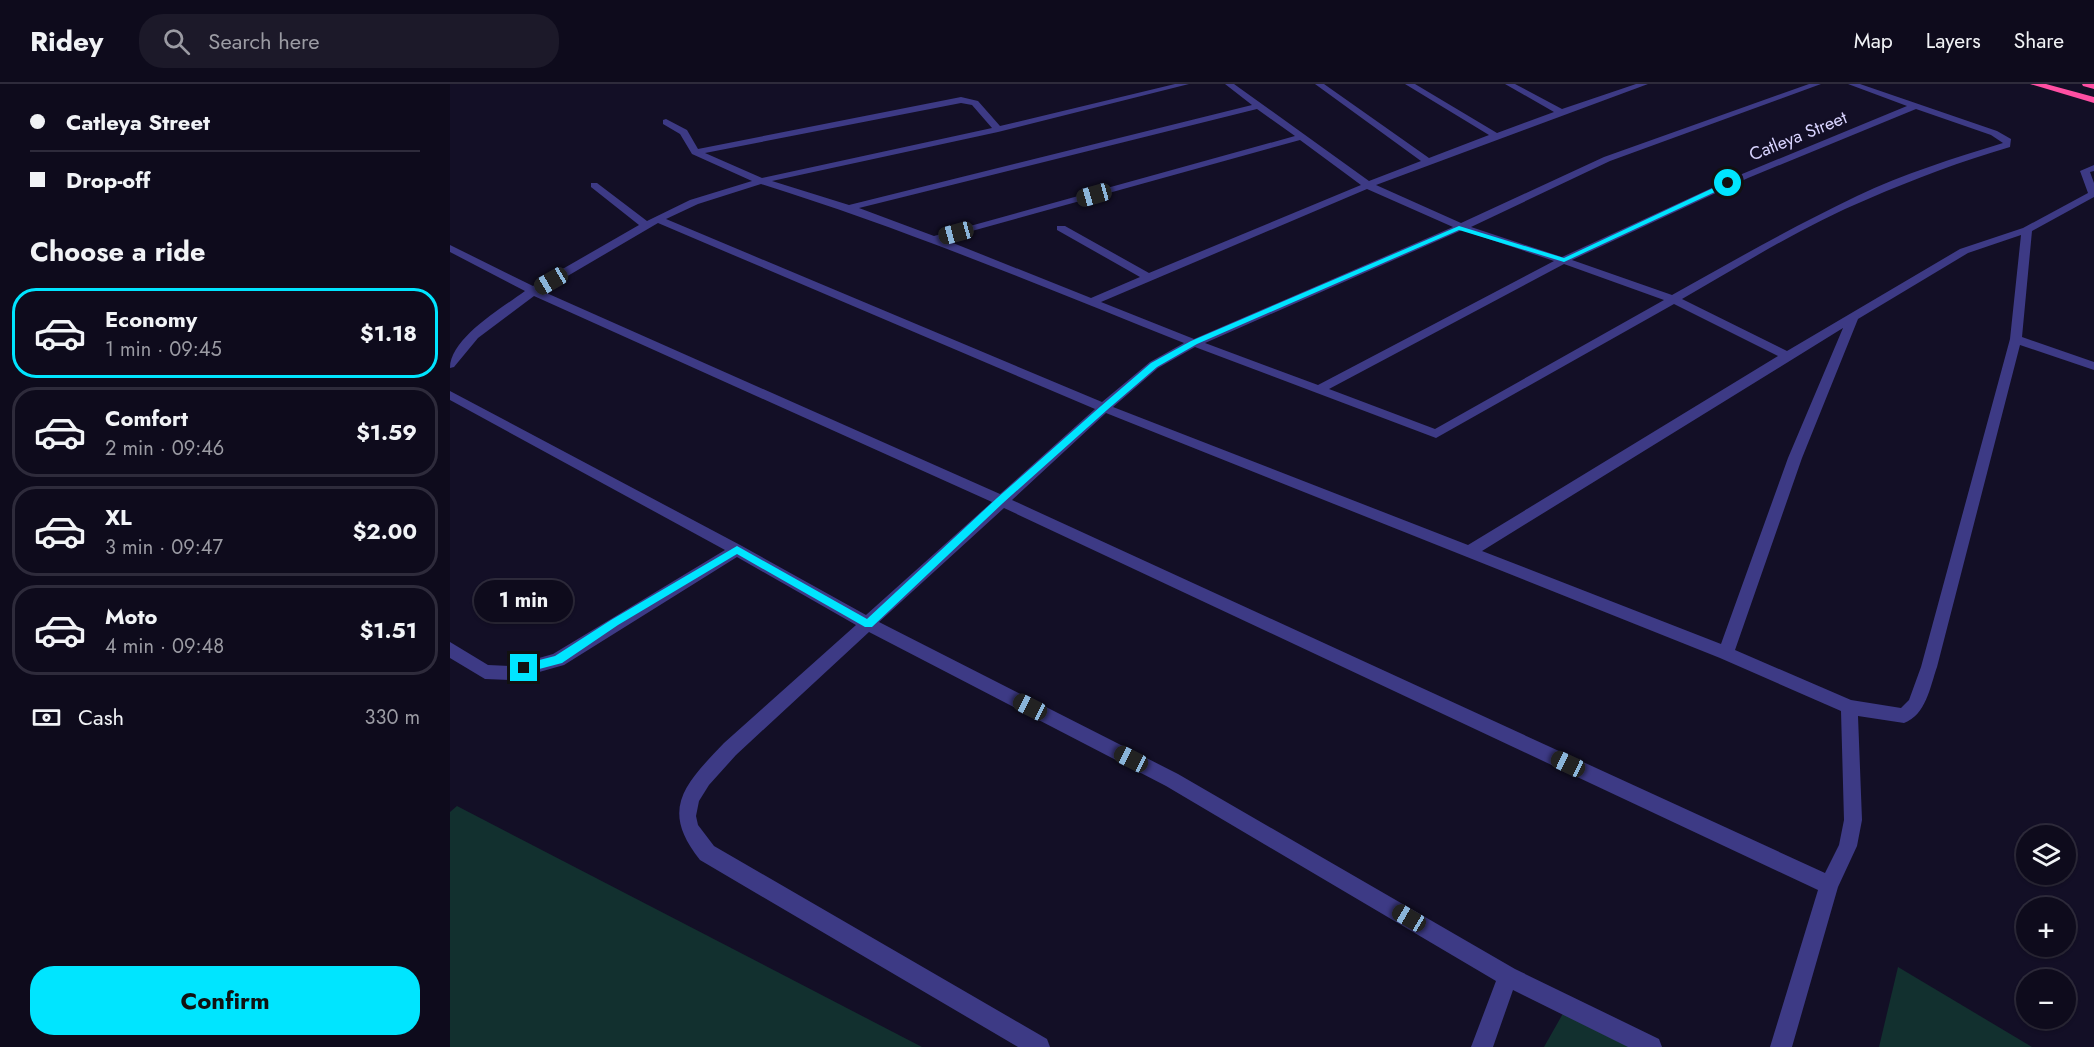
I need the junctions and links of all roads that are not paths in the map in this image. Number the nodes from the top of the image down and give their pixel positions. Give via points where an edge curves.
1 (1185, 84) edge
2 (1229, 84) edge
3 (1319, 84) edge
4 (1410, 84) edge
5 (1509, 84) edge
6 (1644, 84) edge
7 (1817, 84) edge
8 (1852, 84) edge
9 (2036, 84) edge
10 (2087, 84) edge
11 (2094, 86) edge
12 (2094, 100) edge
13 (1258, 106) junction
14 (1915, 106) junction
15 (1561, 111) junction
16 (666, 122) dead end
17 (998, 129) junction
18 (1496, 136) junction
19 (1301, 137) junction
20 (695, 152) junction
21 (1428, 162) junction
22 (2094, 168) edge
23 (761, 181) junction
24 (594, 184) dead end
25 (1369, 186) junction
26 (849, 208) junction
27 (652, 222) junction
28 (1061, 228) dead end
29 (1459, 228) junction
30 (2027, 230) junction
31 (933, 239) junction
32 (450, 248) edge
33 (1564, 260) junction
34 (1149, 277) junction
35 (533, 291) junction
36 (1674, 299) junction
37 (1092, 302) junction
38 (1854, 315) junction
39 (2016, 339) junction
40 (1194, 343) junction
41 (1787, 356) junction
42 (450, 364) edge
43 (2094, 366) edge
44 (1320, 389) junction
45 (450, 395) edge
46 (1104, 408) junction
47 (1000, 501) junction
48 (737, 550) junction
49 (1468, 552) junction
50 (868, 624) junction
51 (450, 649) edge
52 (1726, 653) junction
53 (1849, 707) junction
54 (1829, 885) junction
55 (1508, 976) junction
56 (1040, 1047) edge
57 (1482, 1047) edge
58 (1652, 1047) edge
59 (1781, 1047) edge

1 - 17 street
2 - 13 street
3 - 21 street
4 - 18 street
5 - 15 street
6 - 15 street
7 - 29 street via 1607,159
8 - 14 street
9 - 12 highway
10 - 11 highway
13 - 19 street
13 - 26 street
14 - 33 street, Catleya Street via 1745,176
14 - 36 street via 1994,133 2008,141 2007,145 1848,204
15 - 18 street
16 - 20 street via 684,132
17 - 20 street via 975,103 961,100
17 - 23 street
18 - 21 street
19 - 25 street
19 - 31 street
20 - 23 street
21 - 25 street
22 - 30 street via 2085,171 2093,194
23 - 26 street
23 - 27 street via 694,202
24 - 27 street
25 - 29 street
25 - 34 street
26 - 31 street
27 - 35 street
27 - 46 street
28 - 34 street
29 - 33 street
29 - 40 street
30 - 38 street via 1964,252
30 - 39 street
31 - 37 street
32 - 35 street
33 - 36 street
33 - 44 street, Catleya Street
34 - 37 street
35 - 42 street via 474,335
35 - 47 street
36 - 41 street
36 - 44 street via 1436,434
37 - 40 street
38 - 41 street
38 - 52 street via 1795,458
39 - 43 street
39 - 53 street via 1916,704 1904,716
40 - 44 street
40 - 46 street via 1154,365
41 - 49 street
45 - 48 street
46 - 47 street
46 - 49 street
47 - 50 street
47 - 54 street
48 - 50 street
48 - 51 street via 558,660 511,673 492,673
49 - 52 street
50 - 55 street via 1172,780
50 - 56 street via 707,773 692,797 687,815 693,836 707,853
52 - 53 street
53 - 54 street via 1853,820 1848,846
54 - 59 street
55 - 57 street
55 - 58 street

